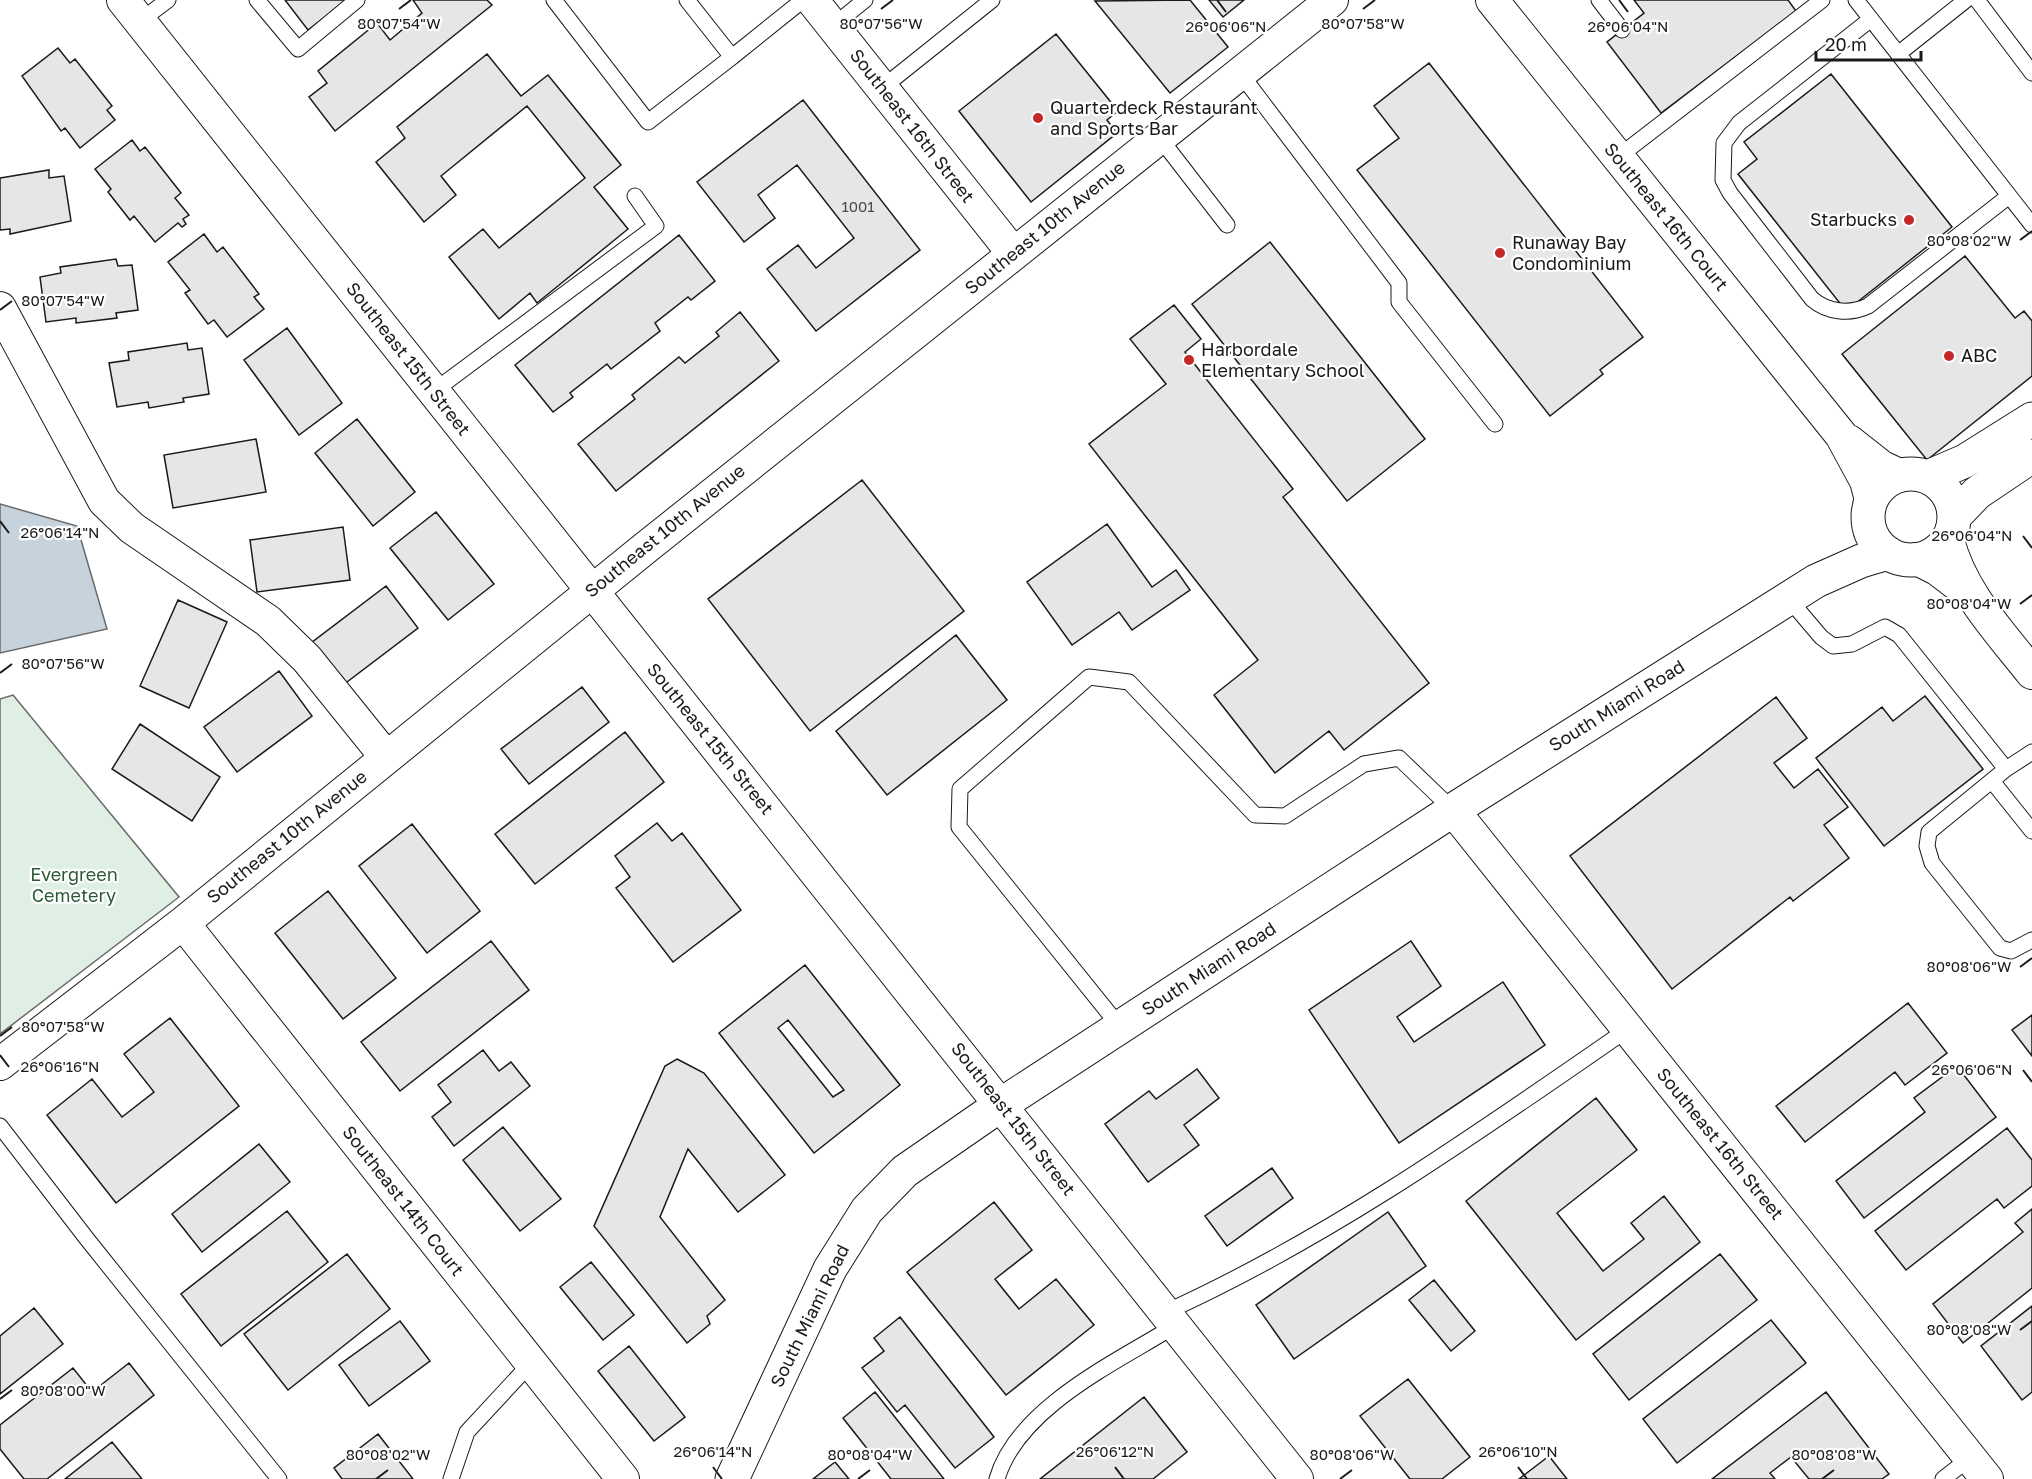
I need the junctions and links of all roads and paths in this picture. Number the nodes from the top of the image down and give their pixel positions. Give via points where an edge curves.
1 (168, 0) edge
2 (257, 0) edge
3 (357, 0) edge
4 (554, 0) edge
5 (687, 0) edge
6 (803, 0) edge
7 (812, 0) edge
8 (865, 0) edge
9 (992, 0) edge
10 (1332, 0) edge
11 (1492, 0) edge
12 (1599, 0) edge
13 (1822, 0) edge
14 (1856, 0) edge
15 (1966, 0) edge
16 (1977, 0) edge
17 (131, 11) edge
18 (1871, 19) junction
19 (833, 26) junction
20 (1622, 30) dead end
21 (1898, 54) junction
22 (732, 57) junction
23 (1240, 73) junction
24 (2032, 73) edge
25 (882, 88) junction
26 (1159, 137) junction
27 (1618, 157) junction
28 (635, 196) dead end
29 (2010, 196) junction
30 (1227, 225) dead end
31 (2032, 225) edge
32 (1012, 253) junction
33 (0, 308) edge
34 (434, 391) junction
35 (2032, 419) edge
36 (1495, 424) dead end
37 (1841, 435) junction
38 (2032, 456) edge
39 (1914, 476) junction
40 (1870, 511) junction
41 (1951, 529) junction
42 (1903, 556) junction
43 (1816, 581) junction
44 (591, 591) junction
45 (1971, 595) junction
46 (1788, 598) junction
47 (2032, 673) edge
48 (2032, 752) edge
49 (386, 757) junction
50 (2006, 769) junction
51 (1992, 781) junction
52 (1452, 810) junction
53 (2032, 831) edge
54 (183, 923) junction
55 (2032, 940) edge
56 (1120, 1027) junction
57 (1628, 1029) junction
58 (0, 1064) edge
59 (1002, 1104) junction
60 (0, 1126) edge
61 (1171, 1319) junction
62 (531, 1364) junction
63 (1978, 1469) edge
64 (279, 1479) edge
65 (451, 1479) edge
66 (623, 1479) edge
67 (732, 1479) edge
68 (997, 1479) edge
69 (1297, 1479) edge
70 (1943, 1479) edge

1 - 17 lane
2 - 3 lane via 298,49
4 - 22 lane via 648,122
5 - 22 lane
6 - 22 lane
7 - 19 street, Southeast 16th Street
8 - 19 lane
9 - 25 lane
10 - 23 street, Southeast 10th Avenue
11 - 27 street, Southeast 16th Court
12 - 20 lane
13 - 27 lane via 1679,104
14 - 18 lane
15 - 21 lane
16 - 24 lane
17 - 34 street, Southeast 15th Street
18 - 21 lane
18 - 29 lane via 1739,123 1724,143 1723,180 1730,193 1812,299 1822,308 1855,312 1868,306
19 - 25 street, Southeast 16th Street
21 - 29 lane
23 - 26 street, Southeast 10th Avenue
23 - 36 lane via 1399,283 1399,302
25 - 32 street, Southeast 16th Street
26 - 30 lane
26 - 32 street, Southeast 10th Avenue
27 - 37 street, Southeast 16th Court
28 - 34 lane via 656,226
29 - 31 lane
32 - 44 street, Southeast 10th Avenue
33 - 49 street via 104,501 132,528 268,621 307,659
34 - 44 street, Southeast 15th Street
35 - 39 street via 1965,461
37 - 39 street, Southeast 16th Court via 1882,467
37 - 40 street, Southeast 16th Court via 1866,481
38 - 41 street via 1977,493
39 - 40 street via 1881,485
39 - 41 street via 1942,487 1950,498
40 - 42 street via 1873,537
40 - 43 street, South Miami Road
41 - 42 street via 1938,551
41 - 45 street via 1953,562
42 - 43 street, South Miami Road via 1861,561
42 - 45 street via 1937,568
43 - 46 street, South Miami Road
44 - 49 street, Southeast 10th Avenue
44 - 59 street, Southeast 15th Street
45 - 47 street
46 - 50 lane via 1833,646 1852,644 1885,627 1899,635
46 - 52 street, South Miami Road
48 - 50 lane
49 - 54 street, Southeast 10th Avenue
50 - 51 lane
51 - 53 lane
51 - 55 lane via 1929,832 1927,846 1932,863 2000,948 2011,951
52 - 56 street, South Miami Road
52 - 56 lane via 1399,758 1364,764 1285,816 1255,815 1130,682 1089,677 960,789 958,827
52 - 57 street, Southeast 16th Street
54 - 58 street, Southeast 10th Avenue
54 - 62 street, Southeast 14th Court
56 - 59 street, South Miami Road
57 - 61 lane via 1458,1146
57 - 63 street, Southeast 16th Street
59 - 61 street, Southeast 15th Street
59 - 67 street, South Miami Road via 905,1171 867,1210 830,1269
60 - 64 lane
61 - 68 lane via 1050,1406 1017,1441
61 - 69 street, Southeast 15th Street
62 - 65 lane via 467,1432
62 - 66 street, Southeast 14th Court
63 - 70 lane

